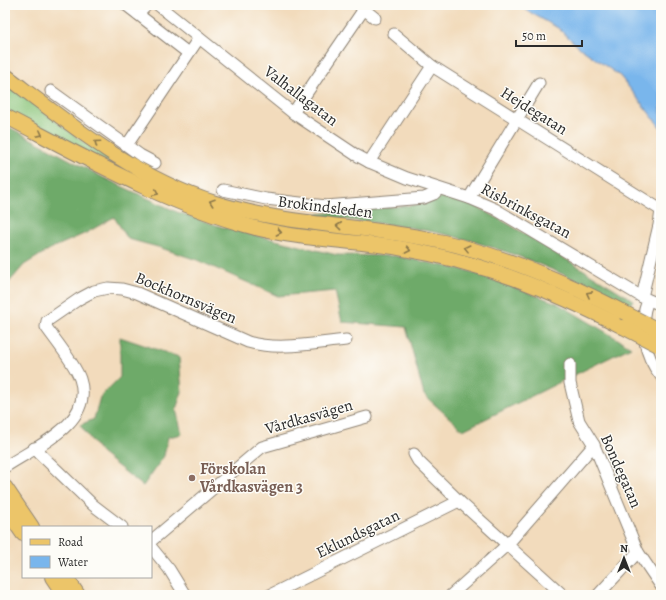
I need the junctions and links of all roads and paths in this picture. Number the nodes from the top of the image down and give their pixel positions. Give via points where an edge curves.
1 (126, 5) edge
2 (147, 5) edge
3 (158, 5) edge
4 (361, 7) edge
5 (138, 14) junction
6 (375, 18) dead end
7 (394, 34) dead end
8 (199, 38) junction
9 (188, 53) junction
10 (432, 66) junction
11 (5, 76) edge
12 (539, 83) dead end
13 (51, 91) dead end
14 (293, 114) junction
15 (5, 116) edge
16 (517, 120) junction
17 (127, 145) junction
18 (369, 162) junction
19 (155, 163) dead end
20 (439, 189) junction
21 (223, 190) dead end
22 (469, 198) junction
23 (661, 210) edge
24 (645, 298) junction
25 (661, 306) edge
26 (660, 338) edge
27 (346, 340) dead end
28 (570, 364) dead end
29 (661, 376) edge
30 (367, 417) dead end
31 (594, 445) junction
32 (34, 448) junction
33 (414, 454) dead end
34 (5, 467) edge
35 (5, 487) edge
36 (459, 501) junction
37 (5, 508) edge
38 (31, 526) edge
39 (121, 526) edge
40 (22, 533) edge
41 (152, 540) edge
42 (508, 544) junction
43 (152, 548) edge
44 (638, 552) junction
45 (53, 578) edge
46 (67, 578) edge
47 (661, 586) edge
48 (64, 595) edge
49 (78, 595) edge
50 (185, 595) edge
51 (270, 595) edge
52 (451, 595) edge
53 (563, 595) edge
54 (598, 595) edge

1 - 5 street
2 - 5 street
3 - 8 street, Valhallagatan
4 - 6 street
4 - 14 street
5 - 9 street
7 - 10 street, Hejdegatan
8 - 9 street
8 - 14 street, Valhallagatan
9 - 17 street
10 - 16 street, Hejdegatan
10 - 18 street
26 -> 11 main road, Brokindsleden, bridge via 623,312 575,286 475,250 425,238 278,219 228,207 186,192 123,161
12 - 16 street
13 - 17 street
14 - 18 street, Valhallagatan
15 -> 26 main road, Brokindsleden, bridge via 118,175 208,214 254,228 296,236 398,248 468,263 548,290 623,327
16 - 22 street
16 - 23 street, Hejdegatan
17 - 19 street
18 - 20 street, Valhallagatan
20 - 21 street via 424,198 326,206 266,199
20 - 22 street, Risbrinksgatan
22 - 24 street, Risbrinksgatan via 519,222
23 - 24 street
24 - 25 street, Risbrinksgatan
24 - 29 street via 643,330 651,363
27 - 32 street, Bockhornsvägen via 283,346 259,345 137,293 114,288 94,291 47,321 46,327 80,379 81,400 72,422
28 - 31 street, Bondegatan via 570,383 577,415
30 - 41 street, Vårdkasvägen via 262,447
31 - 42 street
31 - 44 street, Bondegatan
32 - 34 street, Bockhornsvägen
32 - 39 street via 92,505
33 - 36 street
35 - 38 main road
36 - 42 street
36 - 51 street, Eklundsgatan
37 - 40 main road
42 - 52 street
42 - 53 street
43 - 50 street
44 - 47 street, Bondegatan
44 - 54 street
45 - 48 main road
46 - 49 main road

